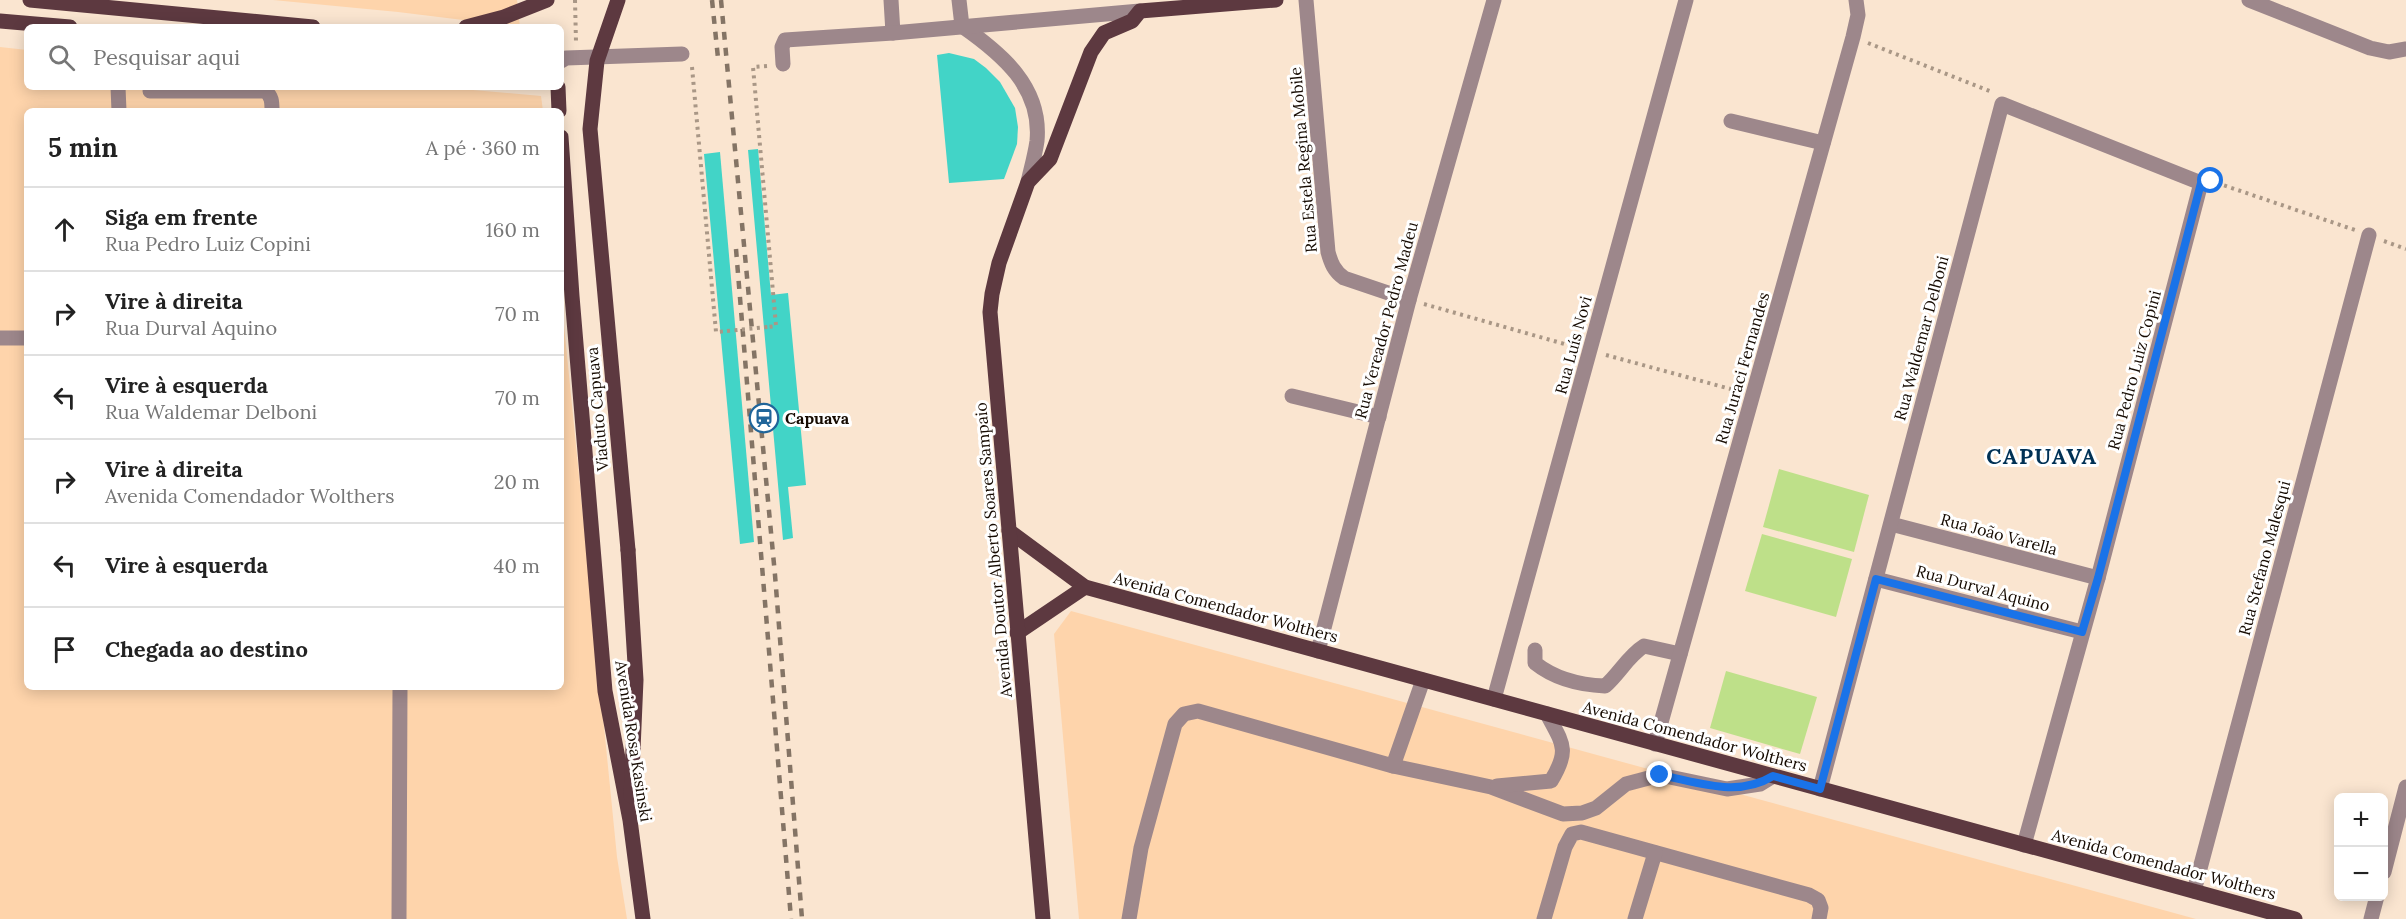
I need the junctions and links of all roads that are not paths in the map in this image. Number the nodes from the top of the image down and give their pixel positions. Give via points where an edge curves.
1 (30, 0) edge
2 (547, 0) edge
3 (618, 0) edge
4 (891, 0) edge
5 (959, 0) edge
6 (1276, 0) edge
7 (1306, 0) edge
8 (1494, 0) edge
9 (1686, 0) edge
10 (1856, 0) edge
11 (2249, 0) edge
12 (1140, 10) junction
13 (0, 21) edge
14 (35, 24) edge
15 (282, 24) edge
16 (477, 24) edge
17 (962, 26) junction
18 (893, 33) junction
19 (2406, 49) edge
20 (564, 59) edge
21 (687, 61) road end
22 (783, 64) road end
23 (118, 90) edge
24 (558, 90) edge
25 (150, 91) dead end
26 (119, 108) edge
27 (272, 108) edge
28 (559, 108) edge
29 (1731, 121) dead end
30 (1823, 143) junction
31 (564, 180) edge
32 (1028, 183) junction
33 (2201, 183) joint
34 (2369, 235) road end
35 (1409, 300) junction
36 (0, 338) edge
37 (24, 338) edge
38 (1292, 396) dead end
39 (1379, 417) junction
40 (1891, 524) junction
41 (1009, 531) junction
42 (2098, 578) junction
43 (1876, 579) junction
44 (1085, 587) junction
45 (2082, 632) junction
46 (1017, 633) junction
47 (1535, 650) dead end
48 (1318, 651) junction
49 (1680, 654) junction
50 (1423, 680) junction
51 (400, 690) edge
52 (1494, 699) junction
53 (1547, 714) junction
54 (1654, 744) junction
55 (1393, 766) junction
56 (1773, 776) junction
57 (1491, 787) junction
58 (2406, 787) edge
59 (1820, 789) junction
60 (630, 819) junction
61 (2024, 845) junction
62 (1655, 853) junction
63 (2388, 857) edge
64 (2194, 891) junction
65 (2376, 901) edge
66 (399, 919) edge
67 (643, 919) edge
68 (1043, 919) edge
69 (1129, 919) edge
70 (1544, 919) edge
71 (1635, 919) edge
72 (1819, 919) edge
73 (2295, 919) edge
74 (2371, 919) edge

1 - 15 main road
2 - 16 main road
3 - 60 main road, Viaduto Capuava, bridge via 597,61 590,129 636,680
4 - 18 street
5 - 17 street
6 - 12 main road
7 - 35 street, Rua Estela Regina Mobile via 1331,263 1344,278
8 - 35 street, Rua Vereador Pedro Madeu
9 - 52 street, Rua Luís Novi
10 - 30 street, Rua Juraci Fernandes via 1853,37
11 - 19 street via 2370,48 2389,52
12 - 17 street
12 - 32 main road, Avenida Doutor Alberto Soares Sampaio via 1132,21 1104,33 1091,52 1050,159
13 - 14 main road
17 - 18 street
17 - 32 street, Avenida Doutor Alberto Soares Sampaio via 1005,59 1022,81 1033,107 1037,140
18 - 22 street via 785,40
20 - 21 street
23 - 26 street
24 - 28 main road
25 - 27 street via 265,91 270,94
29 - 30 street
30 - 49 street, Rua Juraci Fernandes
31 - 60 main road, Avenida Rosa Kasinski via 605,691
32 - 41 main road, Avenida Doutor Alberto Soares Sampaio via 999,263 990,312
33 - 40 street, Rua Waldemar Delboni via 2002,104
33 - 42 street, Rua Pedro Luiz Copini
34 - 64 street, Rua Stefano Malesqui
35 - 39 street, Rua Vereador Pedro Madeu
36 - 37 street
38 - 39 street
39 - 48 street, Rua Vereador Pedro Madeu
40 - 42 street, Rua João Varella
40 - 43 street, Rua Waldemar Delboni
41 - 44 main road, Avenida Comendador Wolthers
41 - 46 main road, Avenida Doutor Alberto Soares Sampaio
42 - 45 street, Rua Pedro Luiz Copini
43 - 45 street, Rua Durval Aquino
43 - 59 street, Rua Waldemar Delboni
44 - 46 main road
44 - 48 main road, Avenida Comendador Wolthers
45 - 61 street, Rua Pedro Luiz Copini
46 - 68 main road, Avenida Doutor Alberto Soares Sampaio
47 - 49 street via 1535,663 1544,670 1581,685 1605,686 1644,646
48 - 50 main road, Avenida Comendador Wolthers
49 - 54 street, Rua Juraci Fernandes
50 - 52 main road, Avenida Comendador Wolthers
50 - 55 street
51 - 66 street
52 - 53 main road, Avenida Comendador Wolthers
53 - 54 main road, Avenida Comendador Wolthers
53 - 57 street via 1562,743 1563,762 1551,781
54 - 56 main road, Avenida Comendador Wolthers
55 - 57 street
55 - 69 street via 1198,711 1184,714 1175,724 1144,837
56 - 57 street via 1760,784 1727,789 1660,775 1626,784 1596,808 1563,814
56 - 59 main road, Avenida Comendador Wolthers
58 - 63 street
59 - 61 main road, Avenida Comendador Wolthers
60 - 67 main road, Avenida Rosa Kasinski
61 - 64 main road, Avenida Comendador Wolthers
62 - 70 street via 1581,832 1572,834
62 - 71 street
62 - 72 street via 1809,895 1818,900
64 - 73 main road, Avenida Comendador Wolthers
65 - 74 street

